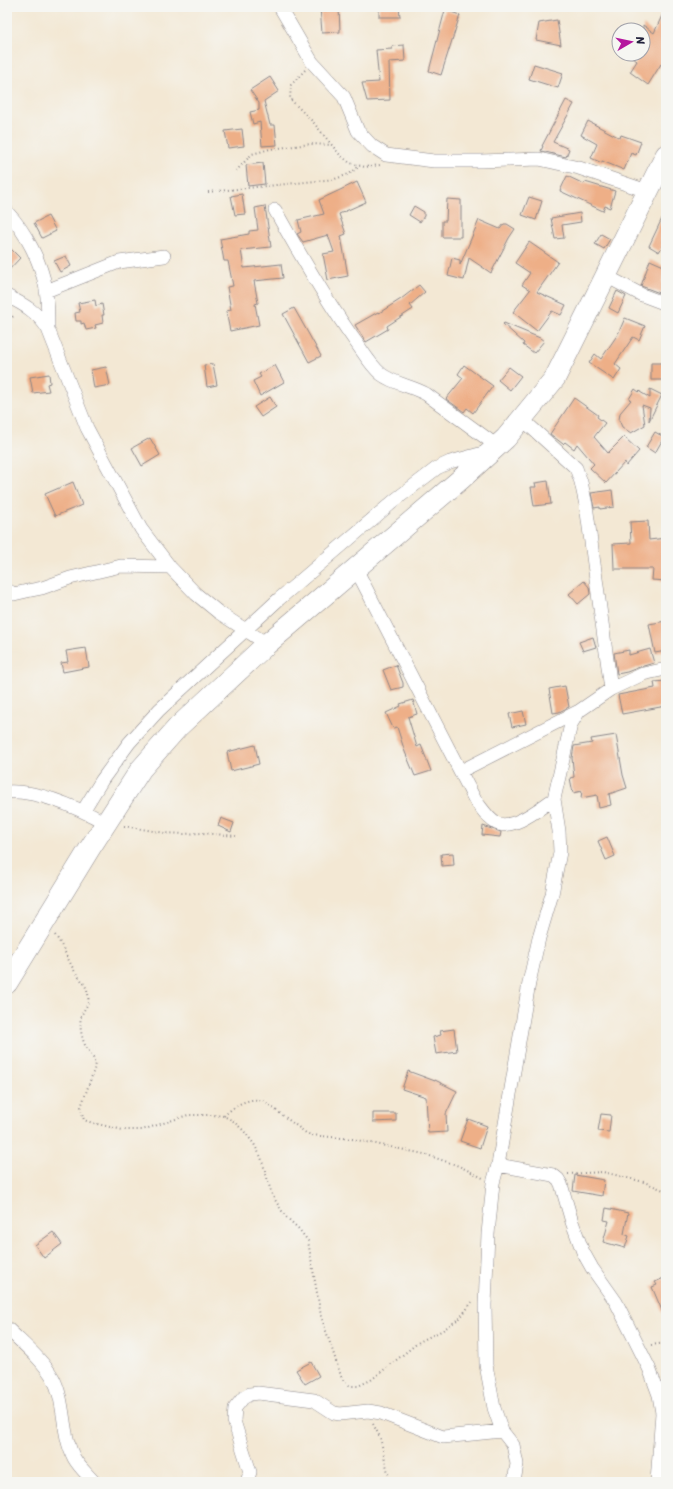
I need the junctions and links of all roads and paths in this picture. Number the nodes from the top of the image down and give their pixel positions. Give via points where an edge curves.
1 (280, 7) edge
2 (312, 62) junction
3 (332, 145) junction
4 (666, 155) edge
5 (387, 164) dead end
6 (360, 166) junction
7 (236, 171) dead end
8 (647, 191) junction
9 (208, 192) dead end
10 (274, 210) dead end
11 (7, 212) edge
12 (164, 256) dead end
13 (606, 276) junction
14 (46, 291) junction
15 (7, 296) edge
16 (666, 304) edge
17 (48, 329) junction
18 (522, 419) junction
19 (493, 448) junction
20 (7, 459) edge
21 (7, 491) edge
22 (170, 567) junction
23 (356, 570) junction
24 (9, 594) edge
25 (245, 630) junction
26 (267, 644) junction
27 (666, 669) edge
28 (611, 689) junction
29 (579, 711) junction
30 (461, 772) junction
31 (7, 792) edge
32 (554, 799) junction
33 (83, 811) junction
34 (106, 823) junction
35 (236, 836) dead end
36 (42, 927) junction
37 (7, 983) edge
38 (224, 1116) junction
39 (498, 1165) junction
40 (553, 1175) junction
41 (493, 1182) junction
42 (666, 1191) edge
43 (475, 1298) dead end
44 (7, 1328) edge
45 (368, 1412) junction
46 (502, 1431) junction
47 (94, 1482) edge
48 (247, 1482) edge
49 (390, 1482) edge
50 (514, 1482) edge
51 (657, 1482) edge

1 - 2 street
2 - 3 path via 291,85 290,99
2 - 8 street via 344,97 358,130 372,146 386,155 434,161 539,159 579,168
3 - 6 path via 340,155
3 - 7 path via 310,144 270,149 252,154
4 - 8 main road
5 - 6 path
6 - 9 path via 349,174 335,179
8 - 13 main road
10 - 19 street via 309,271 376,370 395,382 426,394
11 - 14 street via 15,220 42,271
12 - 14 street via 119,262
13 - 16 street
13 - 18 main road via 555,378
14 - 17 street
15 - 17 street via 29,308 41,318
17 - 22 street via 87,428 141,529
18 - 19 main road via 506,438
18 - 28 street via 576,468 582,482
19 - 23 main road
19 - 25 street via 437,468 395,500
20 - 21 path
22 - 24 street via 121,566 70,578 42,588
22 - 25 street via 196,594
23 - 26 main road
23 - 30 street
25 - 26 street
25 - 33 street via 158,710 129,743
26 - 34 main road via 178,727 141,769
27 - 28 street via 643,674
28 - 29 street
29 - 30 street
29 - 32 street via 571,724
30 - 32 street via 475,800 495,822 504,826 515,823
31 - 33 street via 24,792
32 - 39 street via 560,852 531,976
33 - 34 street
34 - 35 path via 165,833
34 - 36 main road
36 - 37 main road
36 - 38 path via 53,933 60,942 88,993 89,1001 81,1018 81,1029 86,1046 96,1064 81,1106 84,1120 123,1130 142,1130 188,1115
38 - 41 path via 240,1104 260,1100 311,1136 352,1139 424,1154 460,1166
38 - 43 path via 244,1130 254,1144 261,1157 272,1194 285,1216 308,1241 321,1316 342,1379 350,1386 358,1386 371,1380 419,1342 443,1330 460,1318
39 - 40 street
39 - 41 street
40 - 42 path via 603,1172 644,1182
40 - 51 street via 561,1184 583,1252 616,1302 659,1395 662,1413
41 - 46 street via 485,1305 486,1365 494,1408
44 - 47 street via 42,1362 52,1378 58,1392 71,1451 75,1460
45 - 46 street via 385,1415 443,1437
45 - 48 street via 334,1413 314,1400 258,1393 243,1398 235,1408 234,1421 250,1472
45 - 49 path via 380,1437
46 - 50 street via 513,1445 517,1464

